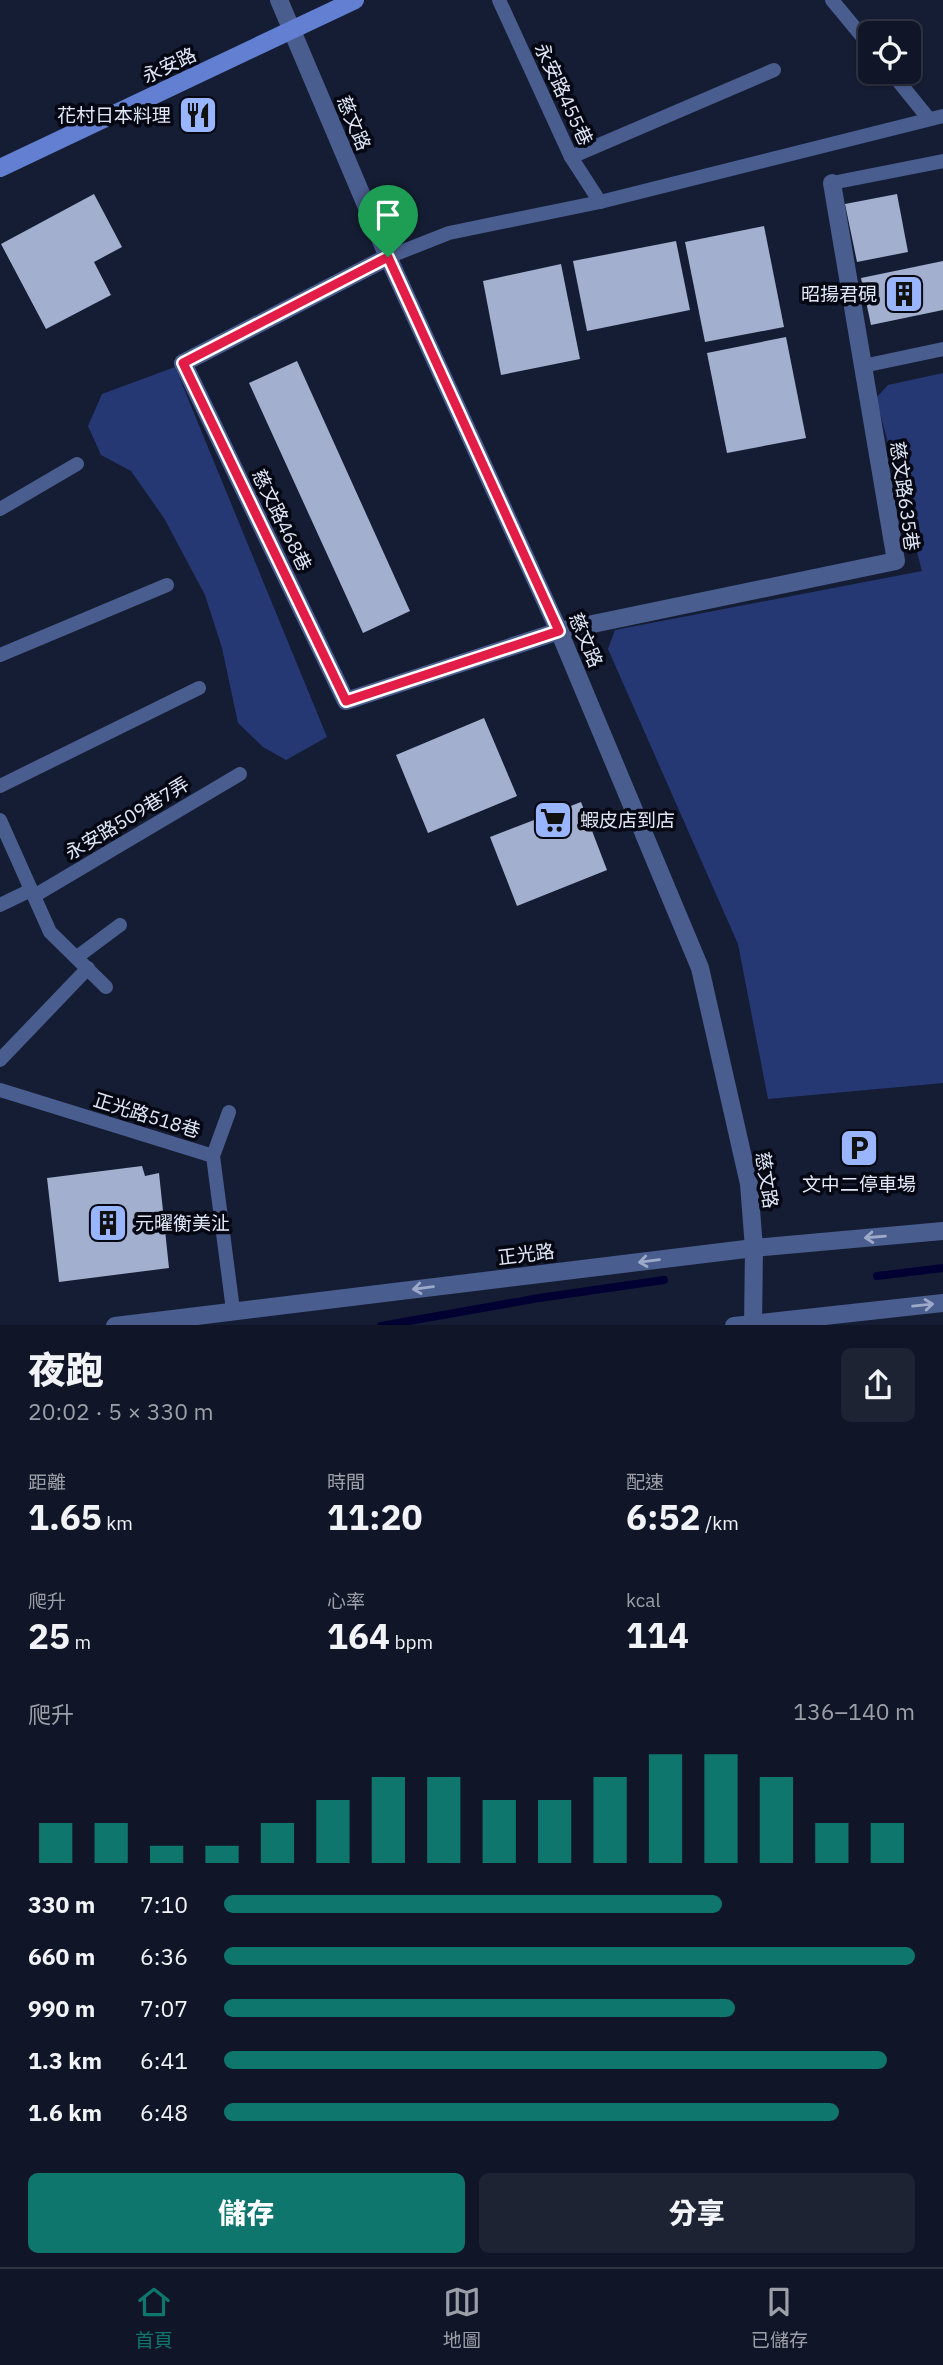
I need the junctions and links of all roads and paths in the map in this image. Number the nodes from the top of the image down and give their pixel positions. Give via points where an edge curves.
1 (279, 0) edge
2 (355, 0) edge
3 (499, 0) edge
4 (832, 0) edge
5 (292, 31) junction
6 (858, 31) edge
7 (774, 69) dead end
8 (903, 84) edge
9 (936, 117) edge
10 (572, 158) junction
11 (943, 161) edge
12 (0, 168) edge
13 (832, 183) joint
14 (600, 202) junction
15 (388, 257) junction
16 (943, 349) edge
17 (863, 366) junction
18 (77, 464) dead end
19 (0, 509) edge
20 (167, 585) dead end
21 (559, 631) junction
22 (0, 655) edge
23 (199, 688) dead end
24 (240, 774) dead end
25 (0, 786) edge
26 (0, 820) edge
27 (33, 893) junction
28 (0, 905) edge
29 (120, 925) dead end
30 (77, 957) junction
31 (88, 968) junction
32 (106, 987) dead end
33 (0, 1060) edge
34 (0, 1090) edge
35 (229, 1112) dead end
36 (213, 1156) junction
37 (943, 1230) edge
38 (754, 1248) junction
39 (943, 1303) edge
40 (233, 1310) junction
41 (753, 1324) edge
42 (115, 1325) edge
43 (734, 1325) edge

1 - 5 street, 慈文路
2 - 5 main road, 永安路
3 - 10 lane, 永安路455巷
4 - 6 lane
5 - 12 main road, 永安路
5 - 15 street, 慈文路
7 - 10 lane
8 - 9 lane
9 - 14 lane
10 - 14 lane, 永安路455巷
11 - 13 lane
13 - 17 street, 慈文路635巷
14 - 15 lane via 449,233
15 - 21 street, 慈文路
15 - 21 street, 慈文路468巷 via 183,363 346,701
16 - 17 lane
17 - 21 street, 慈文路635巷 via 896,561
18 - 19 lane
20 - 22 lane
21 - 38 street, 慈文路 via 700,968 749,1184
23 - 25 lane
24 - 27 lane, 永安路509巷7弄
26 - 27 lane
27 - 28 lane, 永安路509巷7弄
27 - 30 lane via 50,932
29 - 30 lane
30 - 31 lane
31 - 32 lane
31 - 33 lane
34 - 36 lane, 正光路518巷
35 - 36 lane
36 - 40 lane, 正光路518巷
37 -> 38 street, 正光路
38 -> 40 street, 正光路
38 - 41 street, 慈文路
41 -> 39 street
40 - 42 street, 正光路
41 - 43 street

